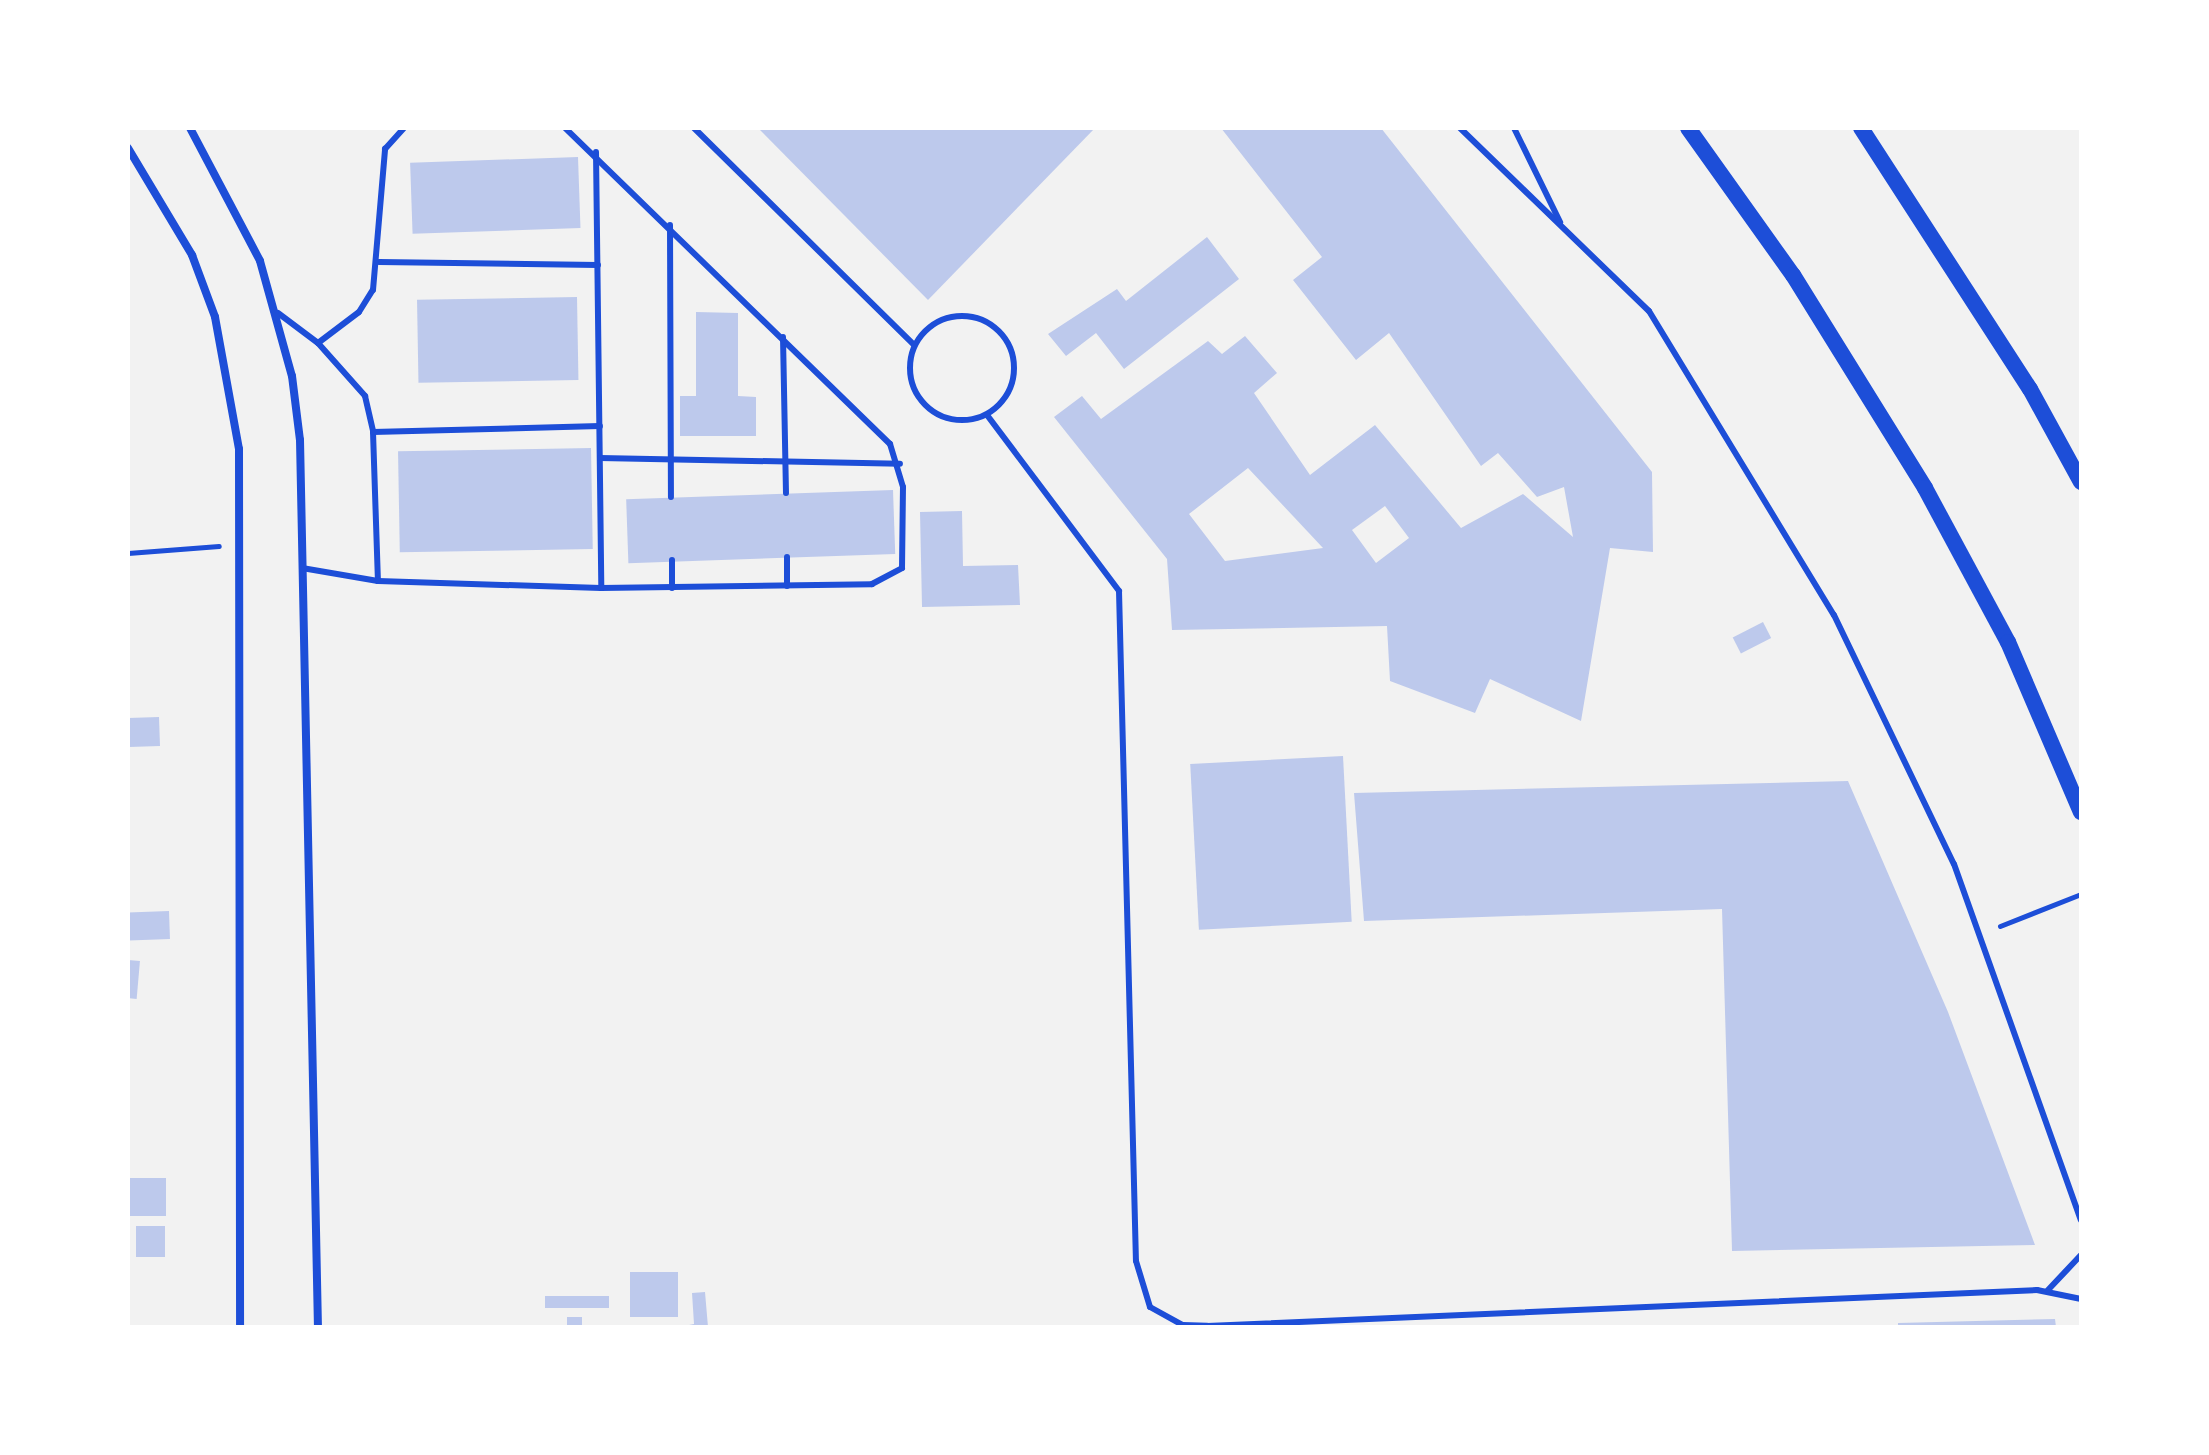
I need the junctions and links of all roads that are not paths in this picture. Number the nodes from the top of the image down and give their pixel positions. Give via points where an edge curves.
1 (190, 128) edge
2 (404, 128) edge
3 (565, 128) edge
4 (694, 128) edge
5 (1460, 128) edge
6 (1514, 128) edge
7 (1688, 128) edge
8 (1861, 128) edge
9 (128, 148) edge
10 (596, 151) junction
11 (670, 225) junction
12 (1562, 225) junction
13 (379, 262) junction
14 (598, 265) junction
15 (278, 313) junction
16 (783, 337) junction
17 (318, 343) junction
18 (914, 345) junction
19 (987, 415) junction
20 (600, 426) junction
21 (373, 432) junction
22 (600, 458) junction
23 (672, 460) junction
24 (785, 462) junction
25 (900, 464) junction
26 (2081, 482) edge
27 (786, 493) dead end
28 (671, 497) dead end
29 (787, 557) dead end
30 (672, 560) dead end
31 (302, 568) junction
32 (378, 581) junction
33 (787, 586) junction
34 (601, 588) junction
35 (672, 588) junction
36 (2081, 812) edge
37 (2081, 1220) edge
38 (2081, 1255) edge
39 (2047, 1290) junction
40 (2081, 1299) edge
41 (240, 1327) edge
42 (318, 1327) edge

1 - 15 street via 239,211
2 - 13 lane via 385,149
3 - 10 lane
4 - 18 lane
5 - 12 lane
6 - 12 lane
7 - 36 main road via 1793,275 1925,488 2008,642
8 - 26 main road via 2030,389
9 - 41 street via 192,255 215,317 239,449
10 - 11 lane
10 - 14 lane
11 - 16 lane
11 - 23 lane
12 - 37 lane via 1649,311 1848,642 1982,934
13 - 14 lane
13 - 17 lane via 359,312
14 - 20 lane
15 - 17 lane
15 - 31 street via 300,440
16 - 24 lane
16 - 25 lane via 890,444
17 - 21 lane via 365,396
18 - 19 lane via 909,371 917,397 936,415 961,422
18 - 19 lane via 929,326 952,316 976,317 998,330 1012,351 1014,375 1005,399
19 - 39 lane via 1119,591 1136,1261 1150,1307 1183,1325 1207,1326
20 - 21 lane
20 - 22 lane
21 - 32 lane
22 - 23 lane
22 - 34 lane
23 - 24 lane
23 - 28 lane
24 - 25 lane
24 - 27 lane
25 - 33 lane via 902,568 872,584
29 - 33 lane
30 - 35 lane
31 - 32 lane
31 - 42 street
32 - 34 lane
33 - 35 lane
34 - 35 lane
38 - 39 lane
39 - 40 lane

